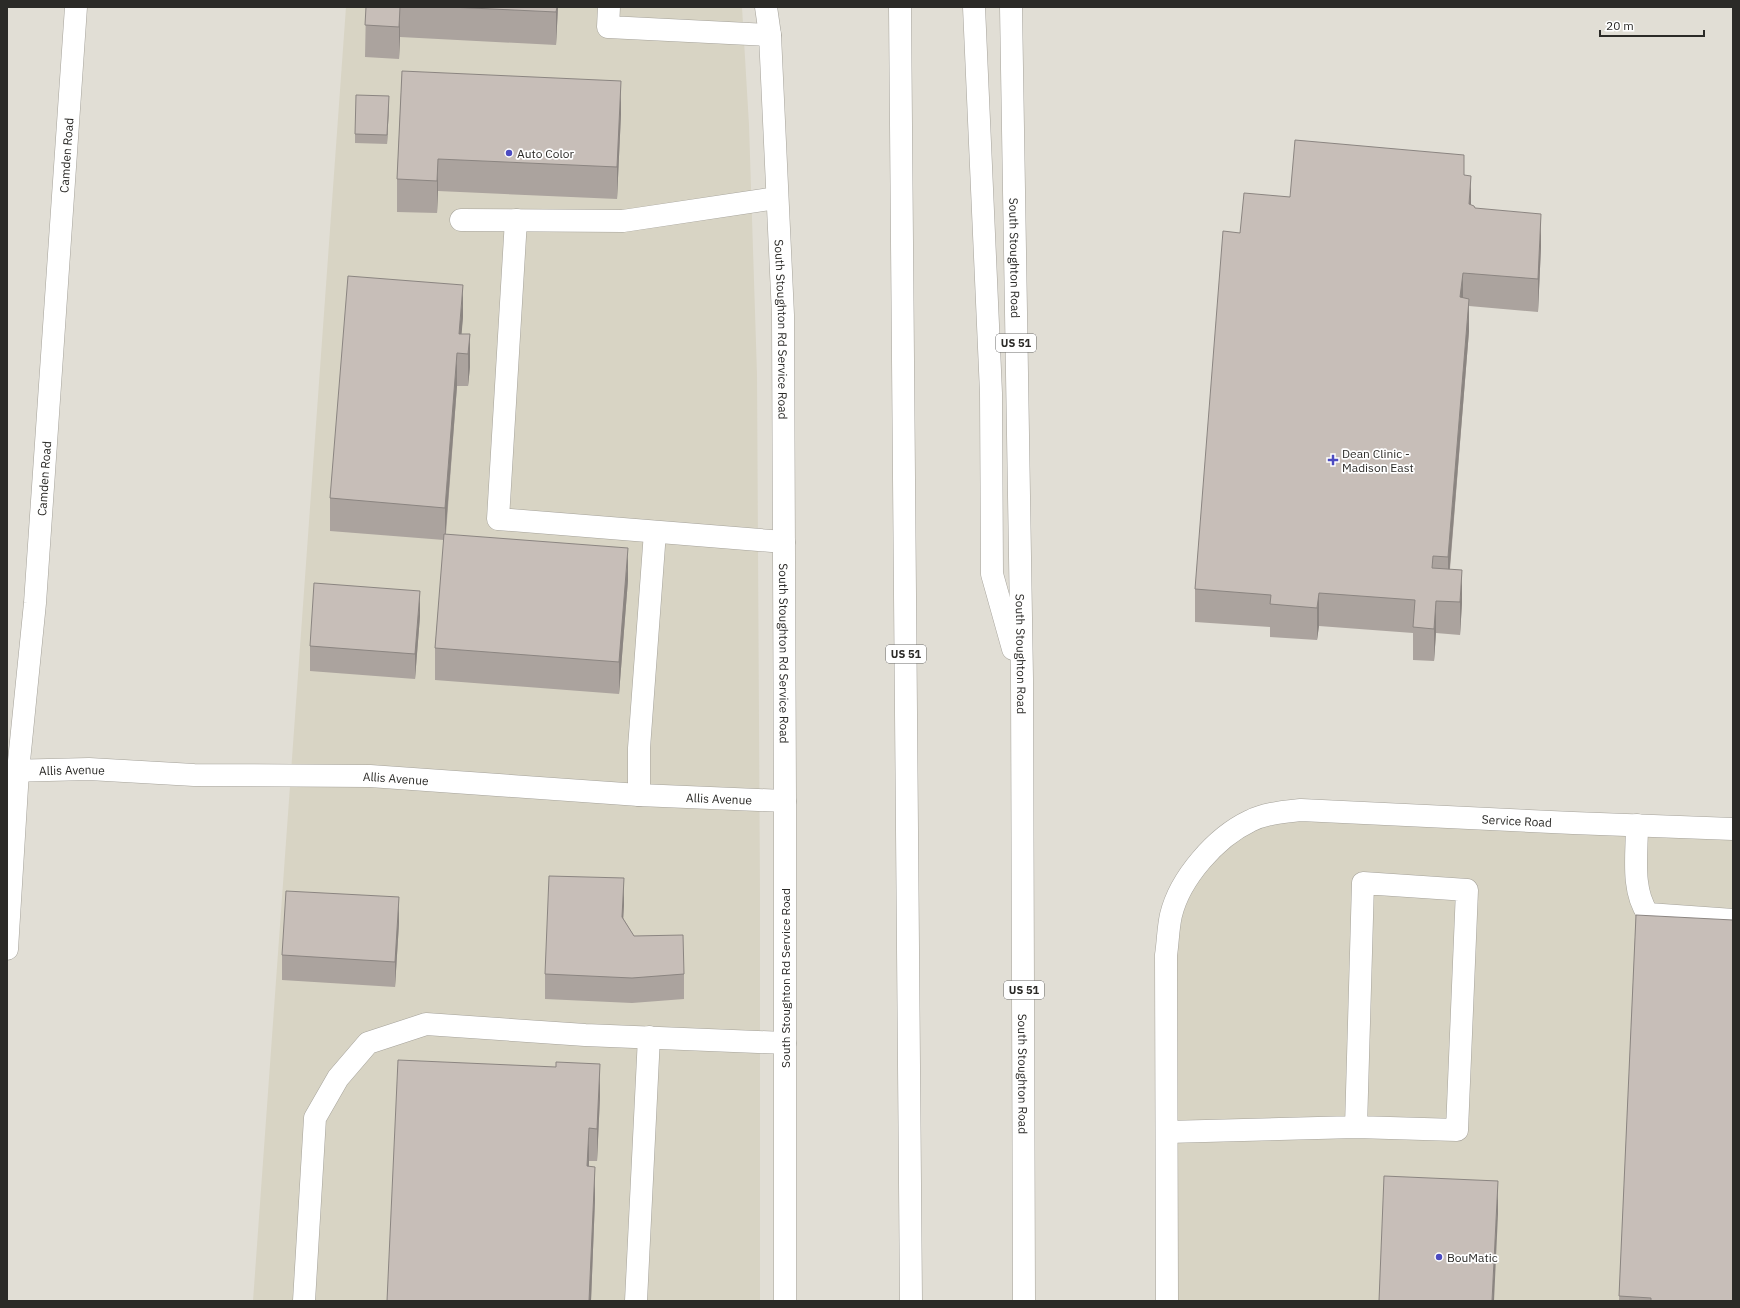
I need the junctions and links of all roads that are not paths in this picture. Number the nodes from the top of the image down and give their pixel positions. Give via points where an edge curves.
1 (76, 7) edge
2 (609, 7) edge
3 (766, 7) edge
4 (900, 7) edge
5 (974, 7) edge
6 (1011, 7) edge
7 (770, 34) junction
8 (777, 198) junction
9 (461, 220) dead end
10 (516, 220) junction
11 (655, 532) junction
12 (784, 542) junction
13 (1022, 680) junction
14 (12, 771) edge
15 (639, 795) junction
16 (785, 801) junction
17 (1637, 825) junction
18 (1733, 829) edge
19 (1733, 920) edge
20 (7, 949) edge
21 (649, 1037) junction
22 (785, 1043) junction
23 (1356, 1127) junction
24 (1166, 1132) junction
25 (304, 1301) edge
26 (636, 1301) edge
27 (785, 1301) edge
28 (912, 1301) edge
29 (1024, 1301) edge
30 (1168, 1301) edge

1 - 14 street, Camden Road via 35,603
2 - 7 street via 608,27
3 - 7 street, South Stoughton Rd Service Road
4 - 28 street, US 51
5 - 13 street via 991,394 992,574
6 - 13 street, South Stoughton Road / US 51
7 - 8 street, South Stoughton Rd Service Road
8 - 10 street via 623,221
8 - 12 street, South Stoughton Rd Service Road via 783,315
9 - 10 street
10 - 11 street via 498,519
11 - 12 street
11 - 15 street via 639,748
12 - 16 street, South Stoughton Rd Service Road
13 - 29 street, South Stoughton Road / US 51
14 - 15 street, Allis Avenue via 89,770 194,775 370,776
14 - 20 street, Camden Road
15 - 16 street, Allis Avenue
16 - 22 street, South Stoughton Rd Service Road
17 - 18 street, Service Road
17 - 19 street via 1636,872 1642,905 1648,914
17 - 24 street, Service Road via 1301,810 1272,813 1235,830 1210,850 1192,870 1171,915 1166,955
21 - 22 street
21 - 25 street via 426,1024 368,1043 338,1078 315,1118
21 - 26 street
22 - 27 street, South Stoughton Rd Service Road
23 - 23 street via 1457,1130 1467,890 1363,883
23 - 24 street
24 - 30 street

